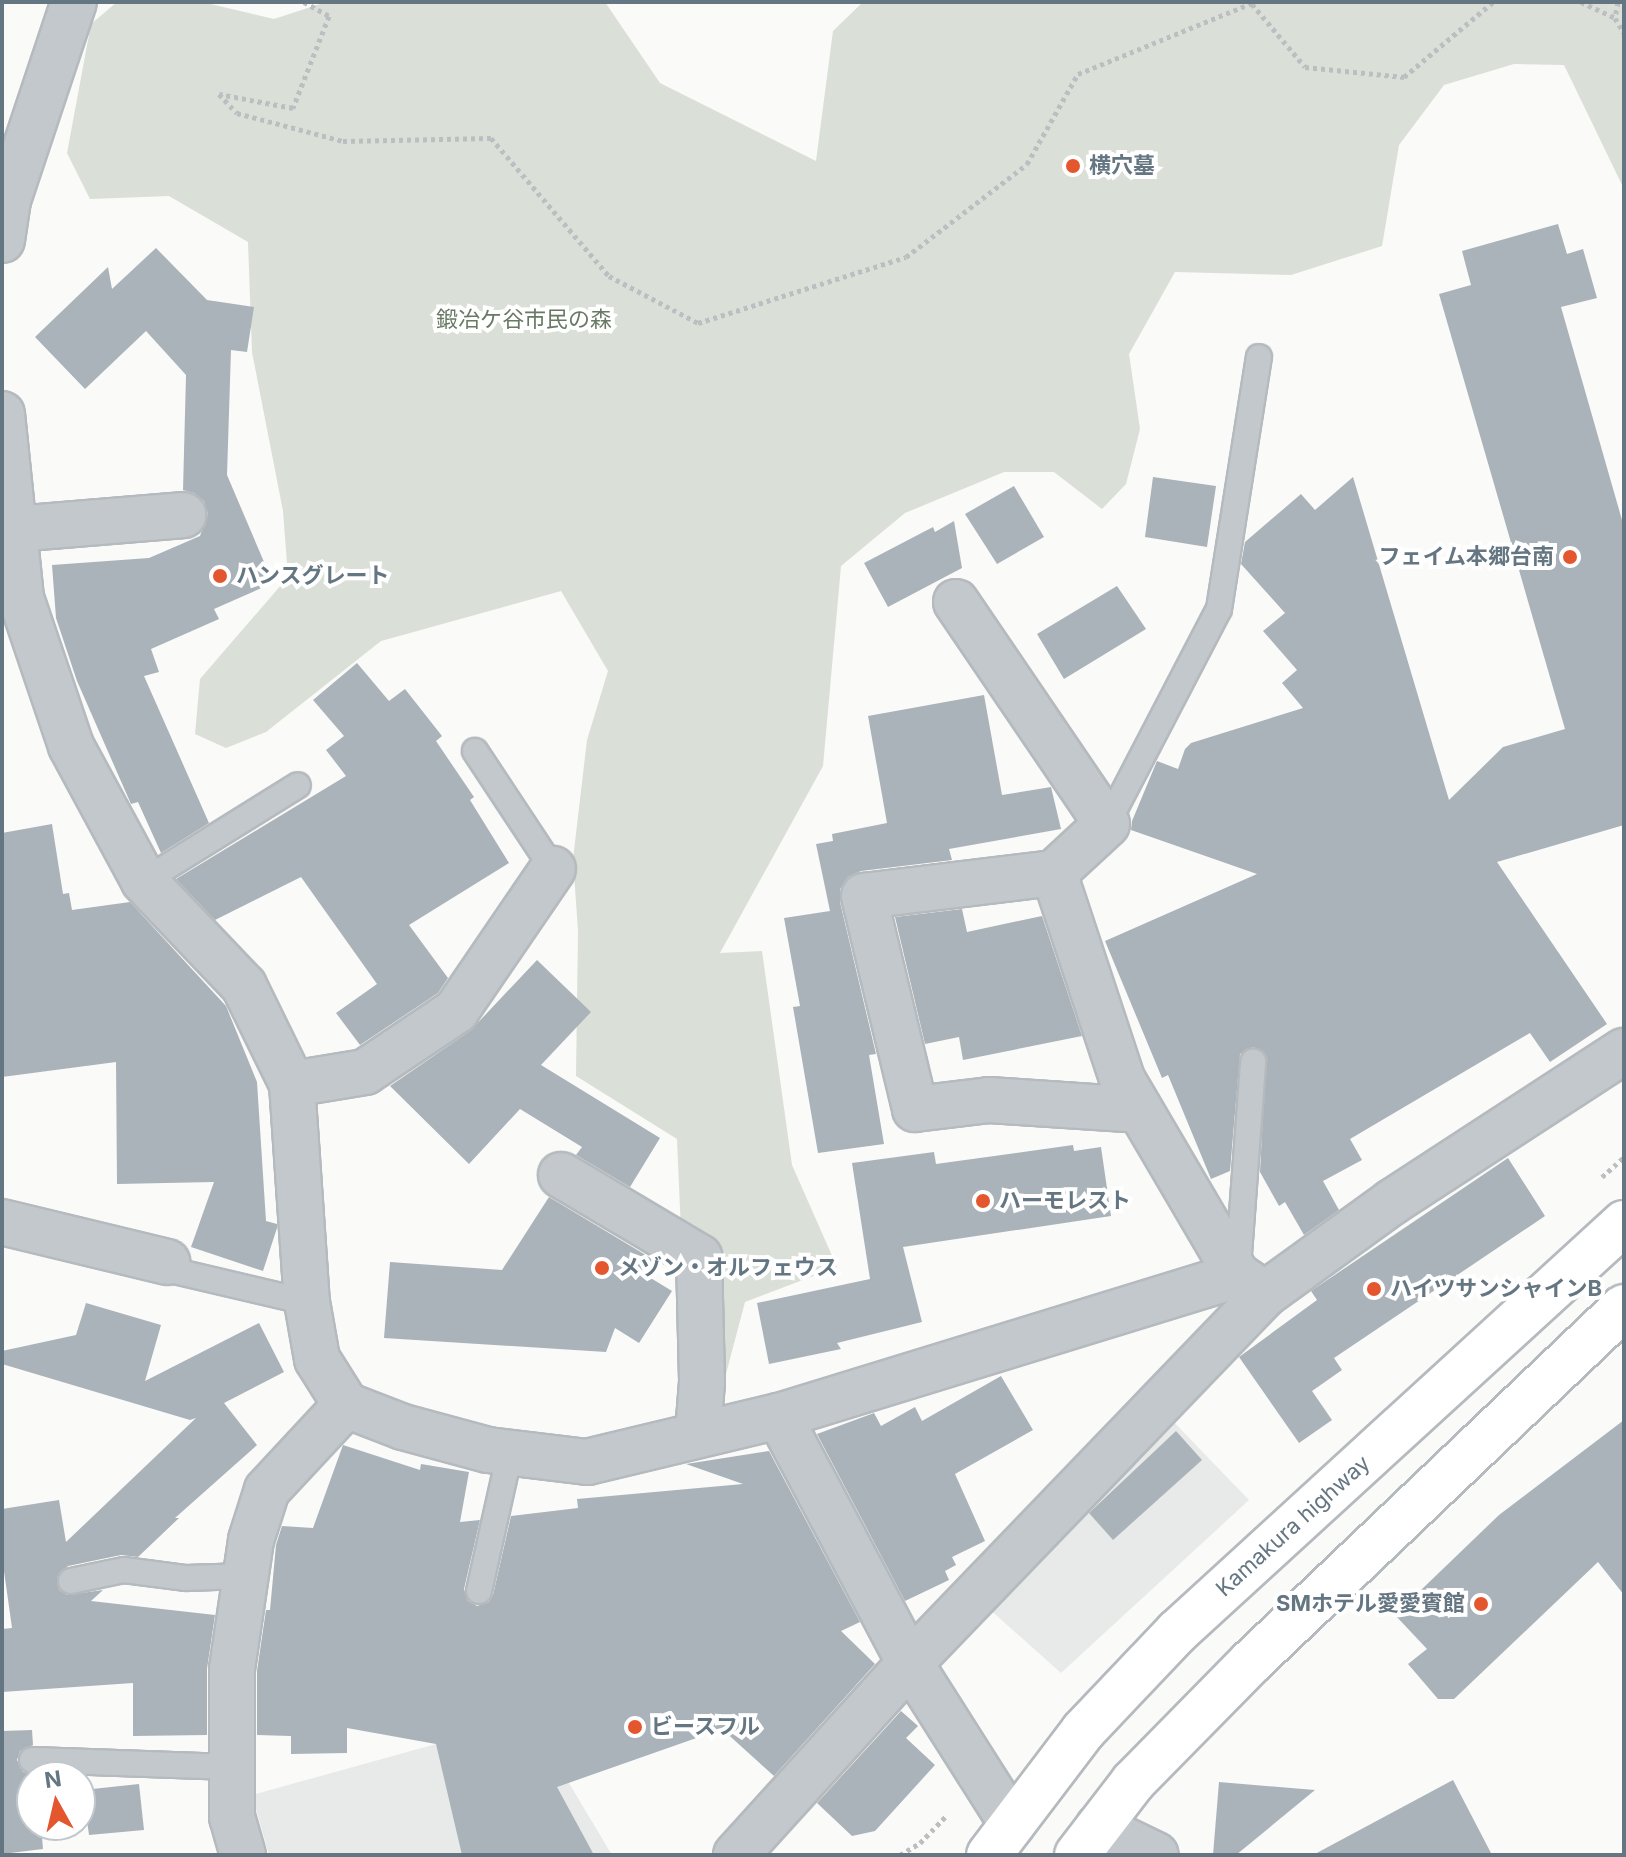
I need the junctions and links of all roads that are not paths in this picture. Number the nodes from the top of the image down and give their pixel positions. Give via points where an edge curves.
1 (74, 2) edge
2 (2, 240) edge
3 (1259, 357) dead end
4 (2, 414) edge
5 (2, 423) edge
6 (183, 515) dead end
7 (14, 529) junction
8 (956, 602) dead end
9 (475, 751) dead end
10 (298, 785) dead end
11 (1107, 824) junction
12 (553, 869) joint
13 (1054, 873) junction
14 (144, 881) junction
15 (1624, 1051) edge
16 (1253, 1062) dead end
17 (292, 1084) junction
18 (1138, 1110) junction
19 (561, 1175) dead end
20 (2, 1222) edge
21 (1624, 1223) edge
22 (167, 1262) joint
23 (1251, 1284) junction
24 (307, 1302) junction
25 (1624, 1307) edge
26 (346, 1405) junction
27 (779, 1416) junction
28 (698, 1433) junction
29 (510, 1452) junction
30 (246, 1576) junction
31 (71, 1581) dead end
32 (479, 1591) dead end
33 (910, 1663) junction
34 (32, 1760) dead end
35 (232, 1767) junction
36 (1001, 1839) edge
37 (1088, 1841) edge
38 (243, 1855) edge
39 (736, 1855) edge
40 (1156, 1855) edge

1 - 2 street via 8,200
3 - 11 lane via 1219,609
4 - 5 street
5 - 7 street
6 - 7 street
7 - 14 street via 21,598 71,746
8 - 11 street
9 - 12 lane
10 - 14 lane
11 - 13 street
12 - 17 street via 456,1011 365,1072
13 - 18 street via 1122,1079
13 - 18 street via 864,896 915,1109 989,1100
14 - 17 street via 244,986
15 - 23 street via 1392,1202
16 - 23 lane
17 - 24 street
18 - 23 street
19 - 28 street via 699,1257
20 - 22 street
21 - 36 main road, Kamakura highway via 1177,1632 1083,1731
22 - 24 lane via 166,1269
23 - 27 street
23 - 33 street
24 - 26 street via 317,1359
25 - 37 main road via 1251,1662 1133,1782
26 - 29 street via 403,1427
26 - 30 street via 267,1490
27 - 28 street
27 - 33 street
28 - 29 street via 587,1462
29 - 32 lane
30 - 31 lane via 186,1578 124,1570
30 - 35 street via 232,1669
33 - 36 street
33 - 39 street
34 - 35 lane
35 - 38 street via 232,1817
37 - 40 street

